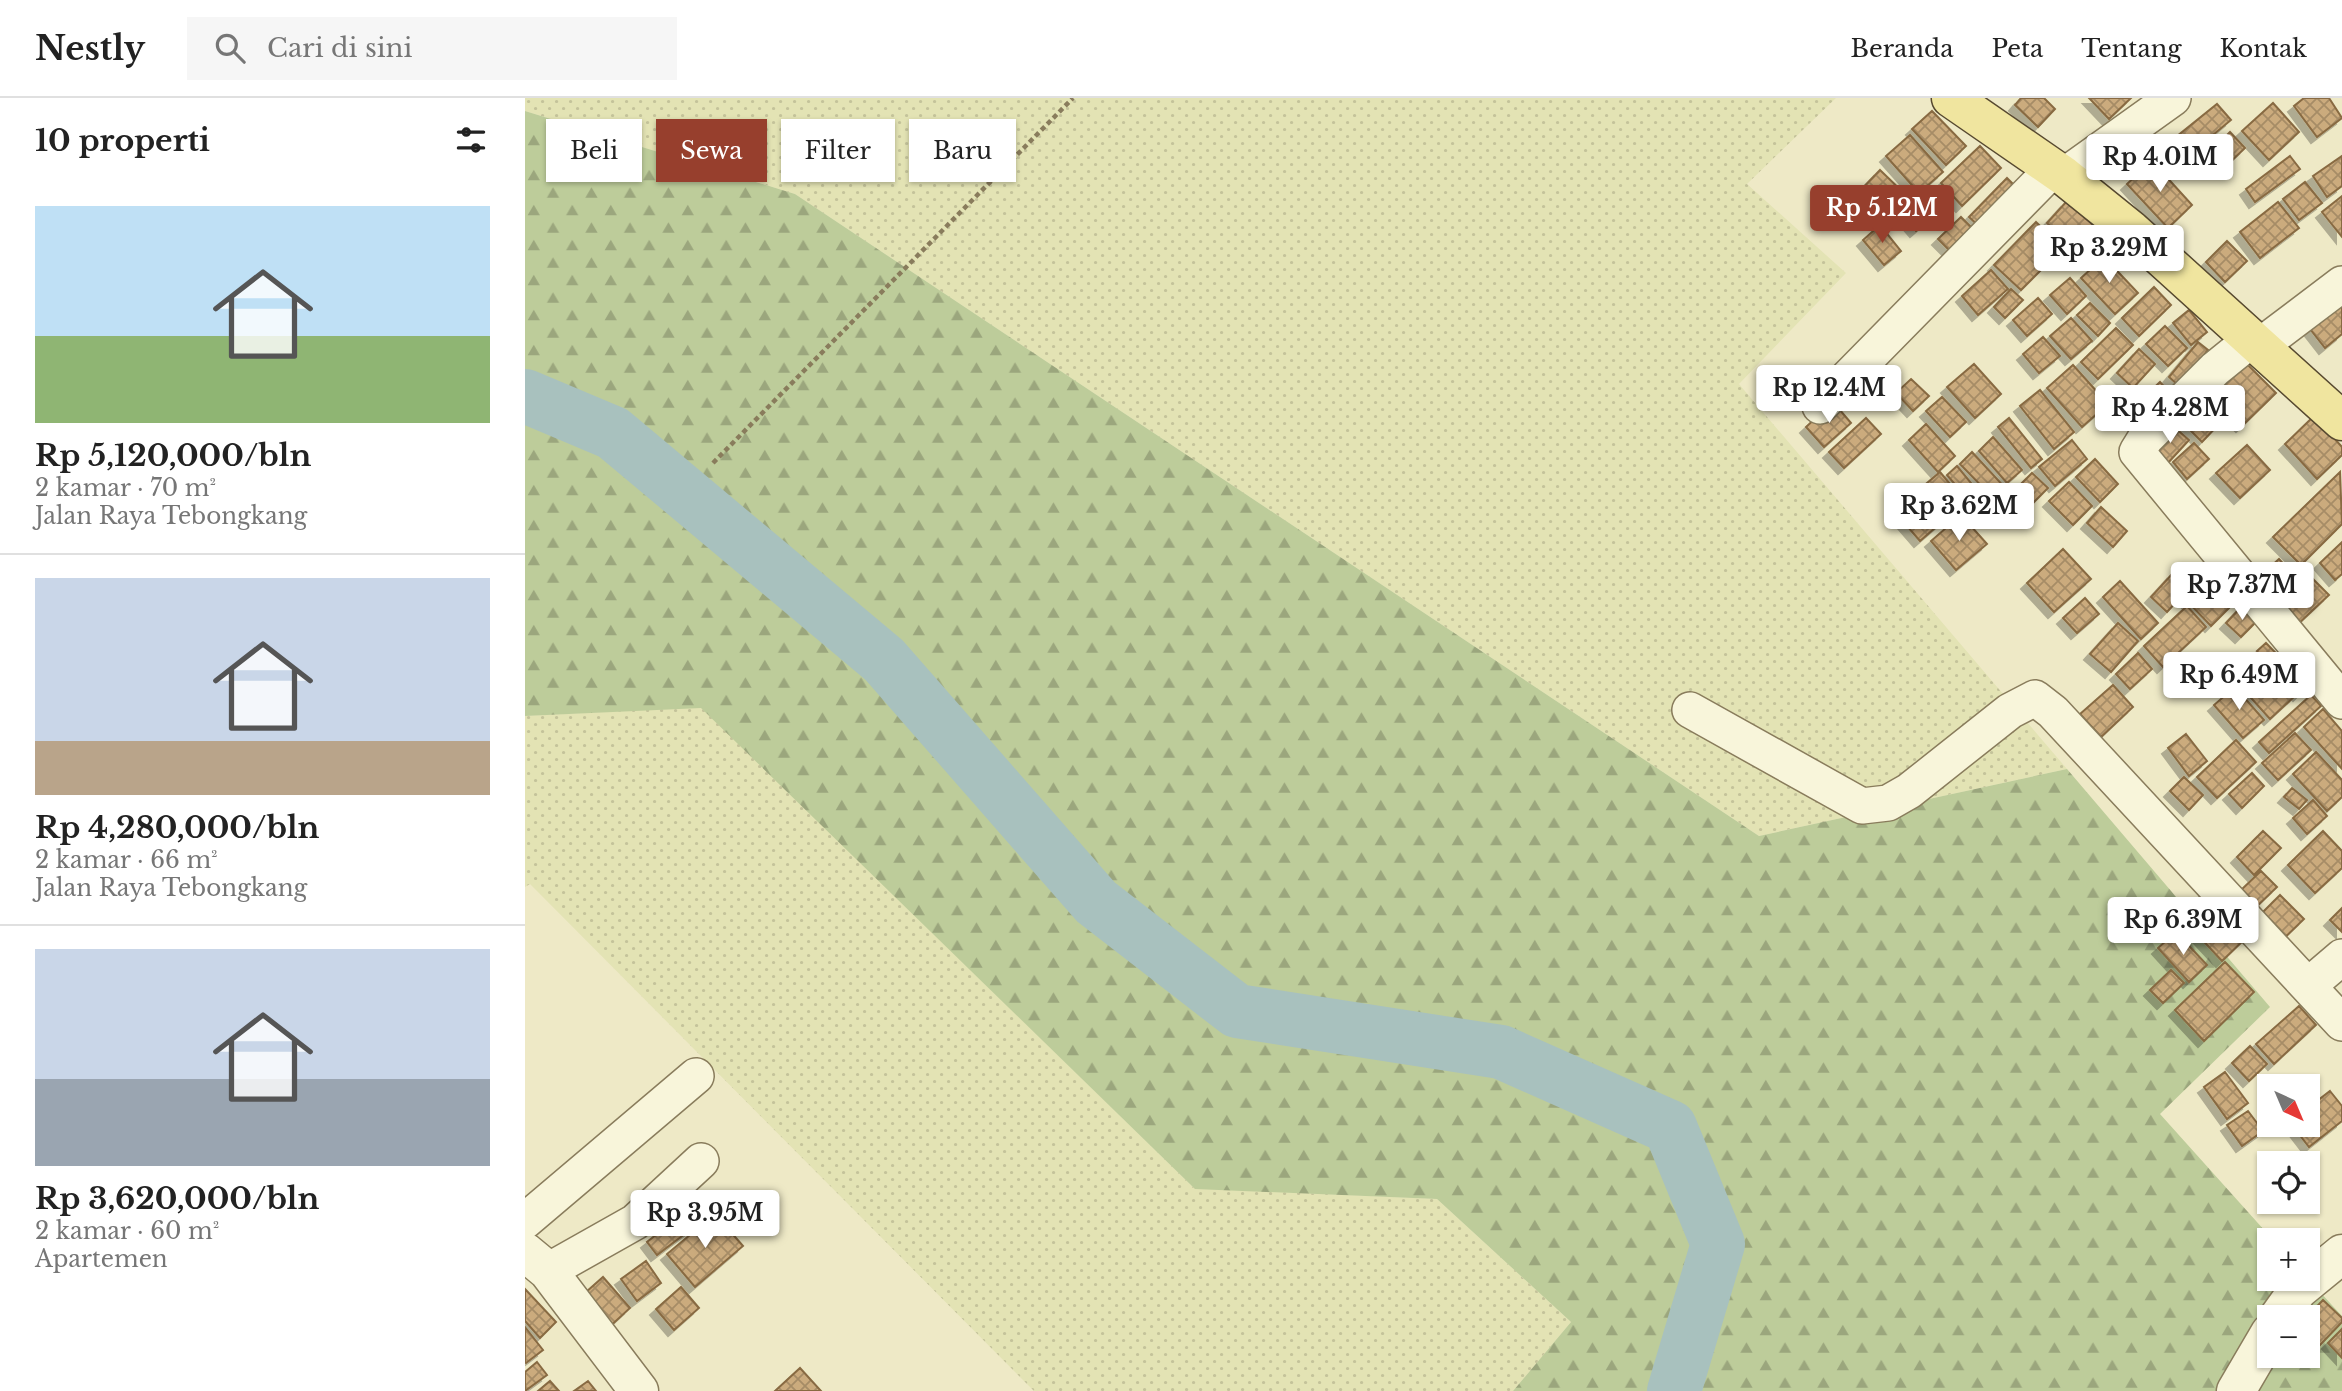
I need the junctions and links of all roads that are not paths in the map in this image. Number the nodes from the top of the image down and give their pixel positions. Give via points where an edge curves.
1 (1951, 98) edge
2 (2173, 98) edge
3 (2058, 173) junction
4 (2342, 284) edge
5 (2256, 342) junction
6 (1820, 406) dead end
7 (2342, 421) edge
8 (2342, 701) edge
9 (1691, 710) dead end
10 (2342, 957) edge
11 (2308, 986) junction
12 (2342, 1023) edge
13 (696, 1076) dead end
14 (701, 1161) dead end
15 (525, 1221) edge
16 (2342, 1254) edge
17 (536, 1261) edge
18 (2287, 1305) edge
19 (2257, 1355) edge
20 (639, 1391) edge
21 (2236, 1391) edge

1 - 3 main road
2 - 3 street
3 - 5 main road via 2131,230
3 - 6 street
4 - 5 street
5 - 7 main road
5 - 8 street via 2215,369 2137,452
9 - 11 street via 1862,806 1888,803 1909,791 2010,711 2035,698
10 - 11 street
11 - 12 street
13 - 15 street
14 - 17 street via 635,1222
16 - 18 street via 2298,1290
17 - 20 street
19 - 21 street

